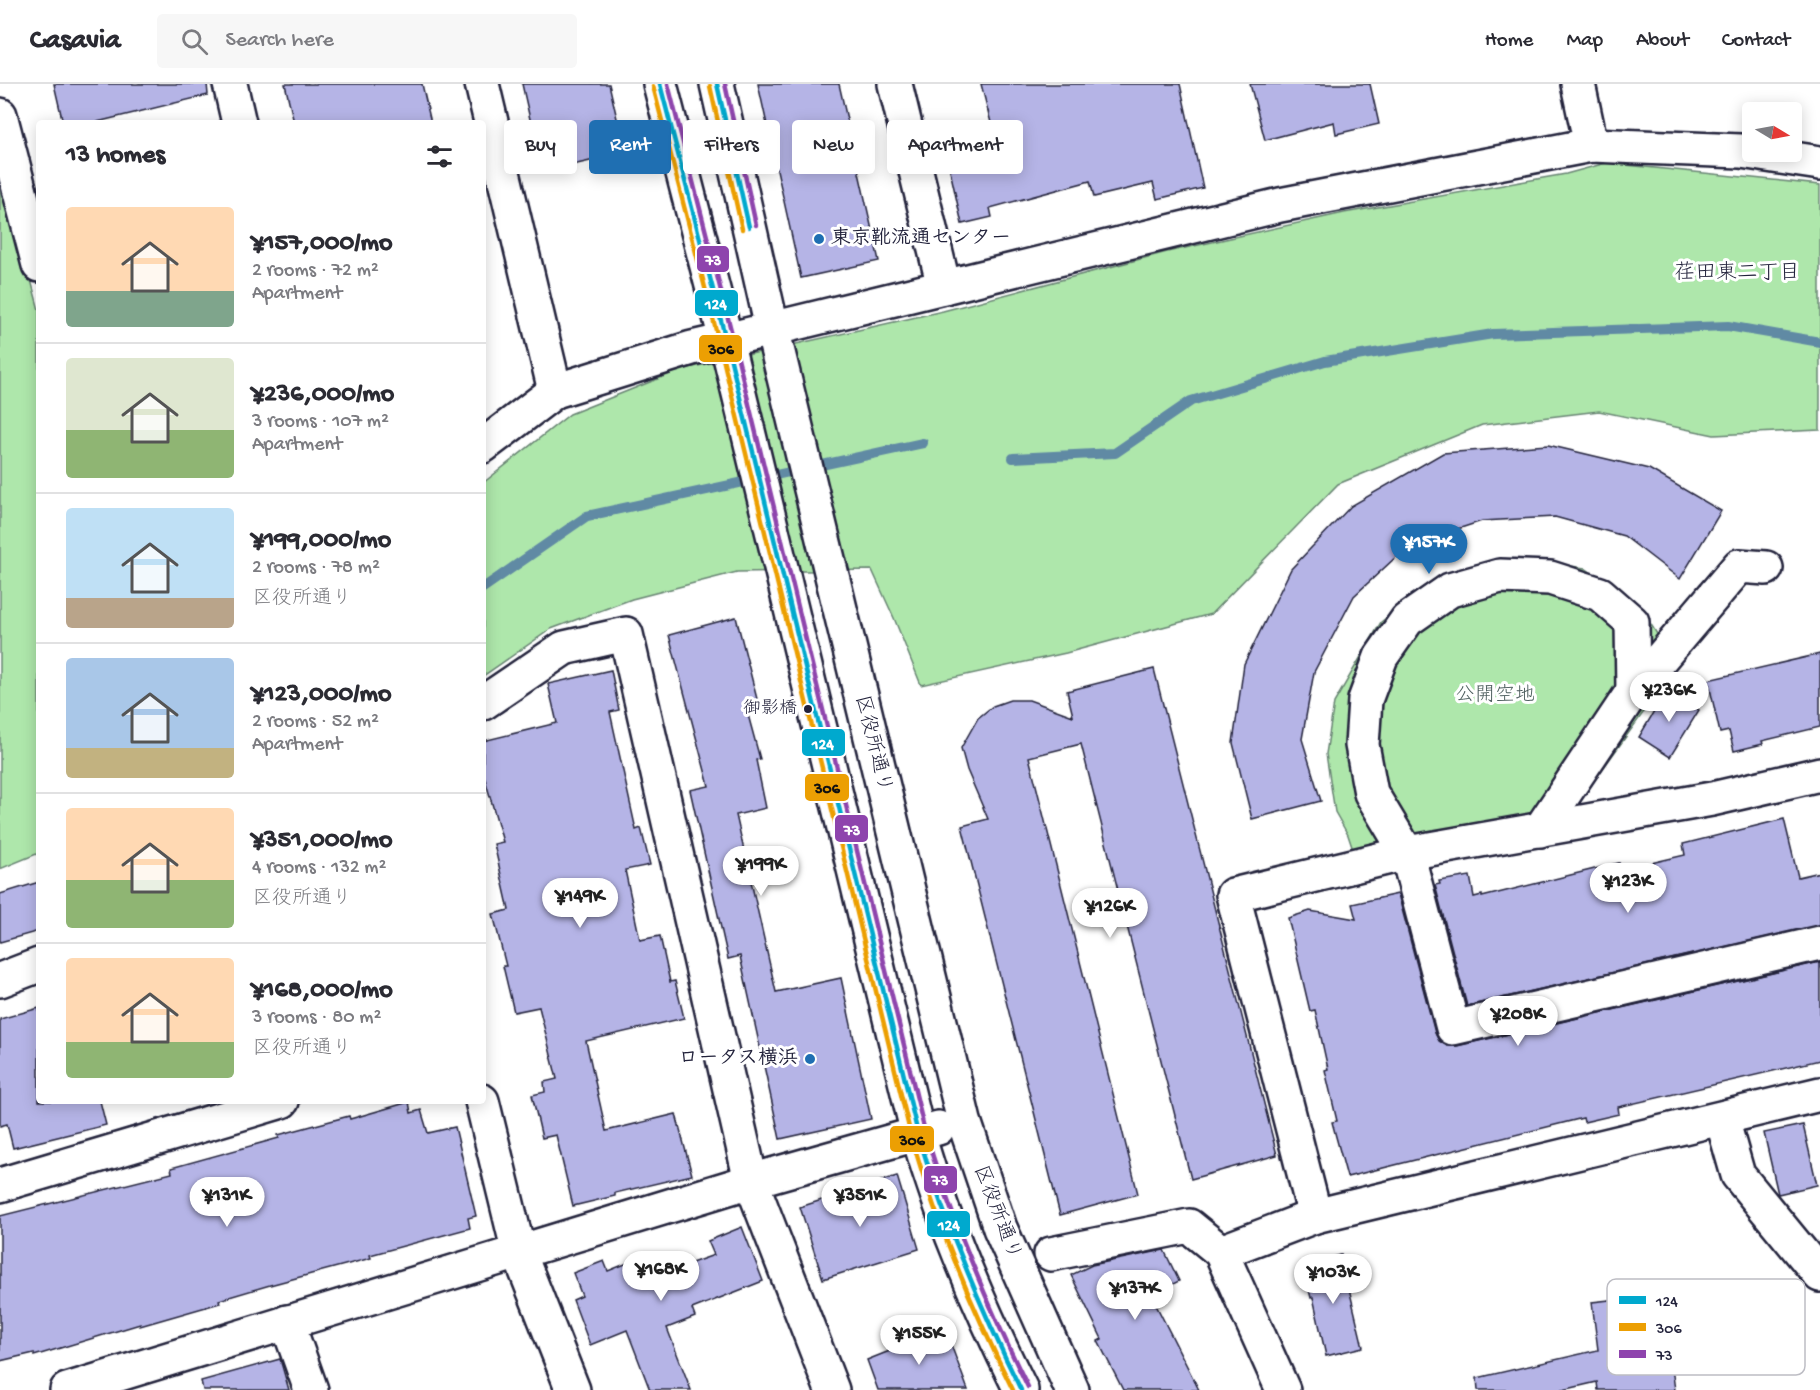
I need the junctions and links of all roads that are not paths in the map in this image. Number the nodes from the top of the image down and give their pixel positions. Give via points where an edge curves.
1 (230, 84) edge
2 (482, 84) edge
3 (660, 84) edge
4 (717, 84) edge
5 (895, 84) edge
6 (1578, 84) edge
7 (0, 115) edge
8 (238, 120) edge
9 (1591, 145) junction
10 (1820, 163) edge
11 (752, 240) junction
12 (36, 253) edge
13 (944, 287) junction
14 (772, 328) junction
15 (726, 340) junction
16 (555, 391) junction
17 (747, 425) junction
18 (486, 444) edge
19 (1766, 568) dead end
20 (1633, 691) junction
21 (486, 701) edge
22 (1820, 774) edge
23 (1540, 830) junction
24 (1407, 854) junction
25 (1820, 943) edge
26 (36, 966) edge
27 (0, 980) edge
28 (1820, 1094) edge
29 (272, 1104) edge
30 (483, 1104) edge
31 (1722, 1119) dead end
32 (963, 1121) junction
33 (918, 1134) junction
34 (751, 1181) junction
35 (0, 1185) edge
36 (1315, 1216) junction
37 (1221, 1252) junction
38 (519, 1253) junction
39 (1051, 1254) dead end
40 (1820, 1275) edge
41 (287, 1322) junction
42 (67, 1390) edge
43 (311, 1390) edge
44 (573, 1390) edge
45 (832, 1390) edge
46 (1021, 1390) edge
47 (1072, 1390) edge
48 (1283, 1390) edge

1 - 8 street
2 - 16 street
3 - 15 street
4 - 11 street, 区役所通り
5 - 13 street
6 - 9 street
7 - 12 street
9 - 10 street via 1741,151
9 - 13 street via 1280,205
11 - 14 street, 区役所通り
11 - 15 street via 741,258 746,300 741,321
13 - 14 street
14 - 15 street
14 - 17 street via 750,347 749,368 756,397
14 - 32 street, 区役所通り
15 - 16 street
15 - 17 street
16 - 18 street
17 - 33 street
19 - 20 street via 1740,566
20 - 23 street
20 - 24 street via 1632,622 1600,594 1550,578 1500,576 1450,590 1407,620 1381,657 1365,700 1362,745 1371,793
21 - 34 street via 564,648 626,634
22 - 23 street via 1712,799
23 - 24 street
24 - 25 street via 1453,1028
24 - 36 street via 1233,895
26 - 27 street
28 - 36 street
29 - 35 street
30 - 38 street
31 - 40 street via 1738,1175
32 - 33 street
32 - 47 street, 区役所通り via 1000,1228
33 - 34 street
33 - 46 street via 956,1245
34 - 38 street
34 - 45 street
36 - 37 street
37 - 39 street via 1189,1226
37 - 48 street
38 - 41 street
38 - 44 street
41 - 42 street
41 - 43 street

